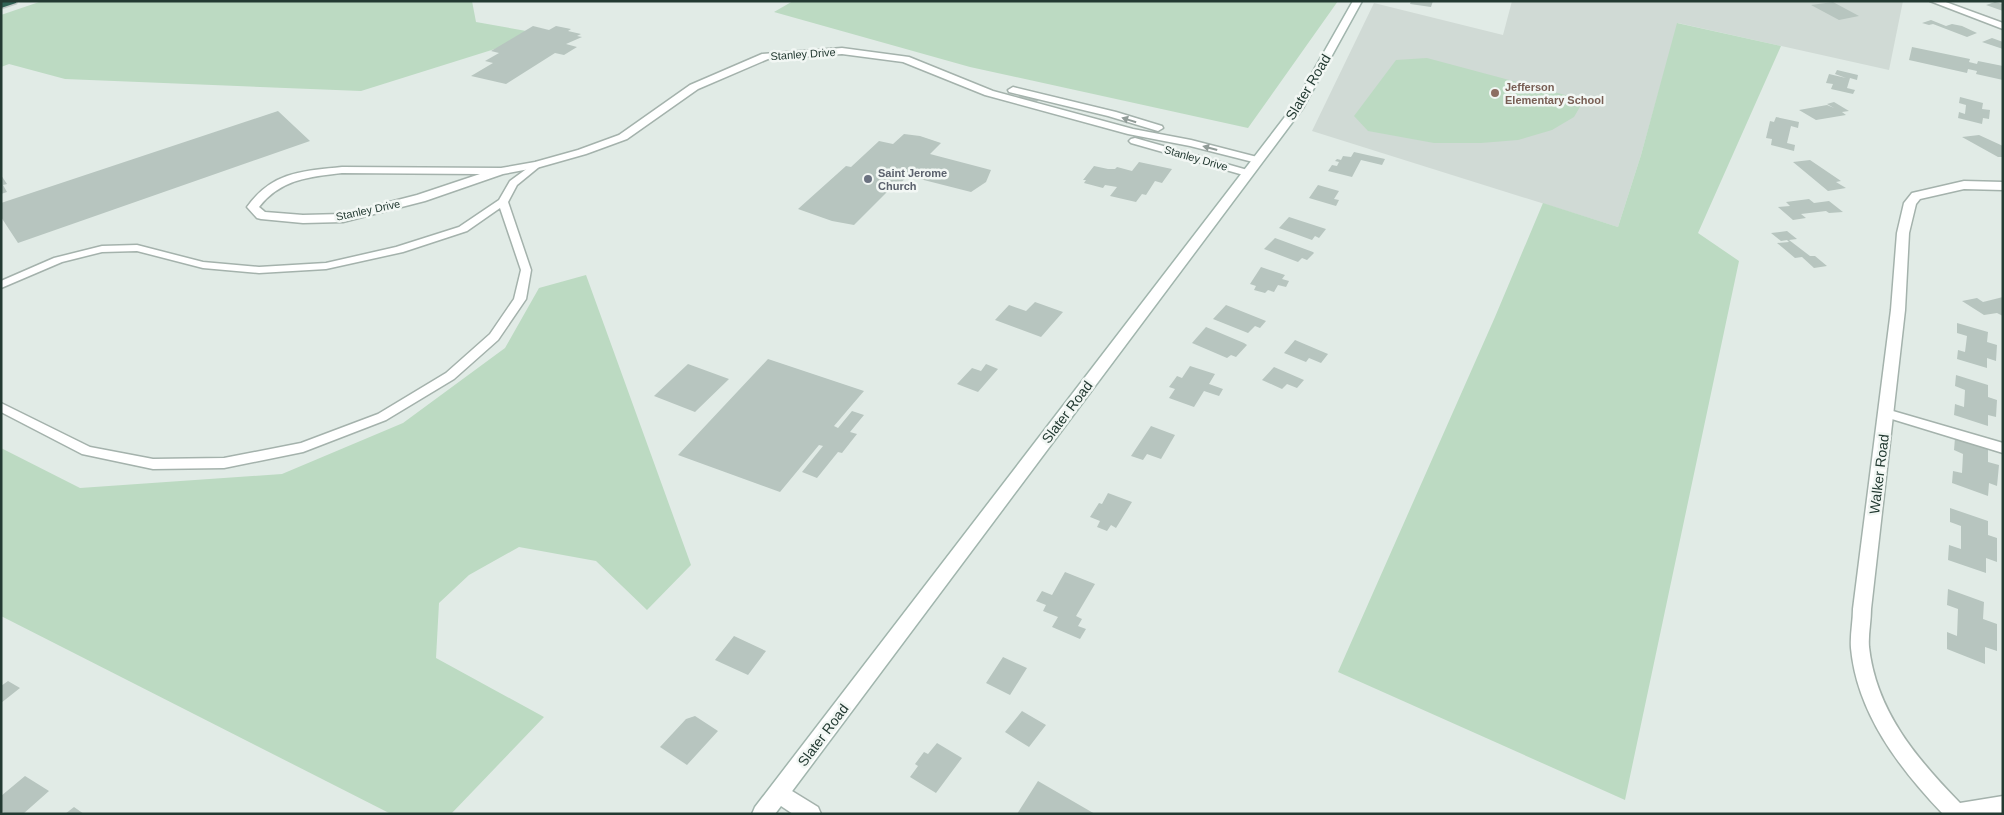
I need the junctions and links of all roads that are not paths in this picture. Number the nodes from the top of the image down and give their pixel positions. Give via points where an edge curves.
1 (13, 1) edge
2 (1358, 1) edge
3 (1934, 1) edge
4 (1, 6) edge
5 (2003, 26) edge
6 (949, 75) junction
7 (1257, 160) junction
8 (536, 165) junction
9 (501, 171) junction
10 (1247, 173) junction
11 (2003, 186) edge
12 (503, 202) junction
13 (1, 285) edge
14 (1, 407) edge
15 (1886, 413) junction
16 (2003, 448) edge
17 (780, 793) junction
18 (2003, 806) edge
19 (1955, 813) edge
20 (762, 814) edge
21 (811, 814) edge

1 - 4 highway
2 - 7 street, Slater Road via 1298,106
3 - 5 street
7 -> 6 street, Stanley Drive via 1132,132 989,94
6 - 8 street, Stanley Drive via 905,58 842,51 766,56 694,87 623,137
6 - 10 street, Stanley Drive via 968,89 996,102
7 - 10 street, Slater Road
8 - 9 street, Stanley Drive
8 - 12 lane via 513,183
9 - 9 street, Stanley Drive via 319,172 275,184 253,207 261,215 343,218 421,198
10 - 17 street, Slater Road
11 - 15 street, Walker Road via 1948,188 1916,196 1910,203 1903,233
12 - 13 lane via 463,229 399,250 326,266 259,270 203,266 138,248 102,249 58,260
12 - 14 lane via 526,270 520,300 494,337 450,376 382,417 303,447 224,463 153,464 87,451
15 - 16 lane
15 - 19 street, Walker Road via 1860,647 1876,709 1919,773
17 - 20 street, Slater Road
17 - 21 street
18 - 19 street

